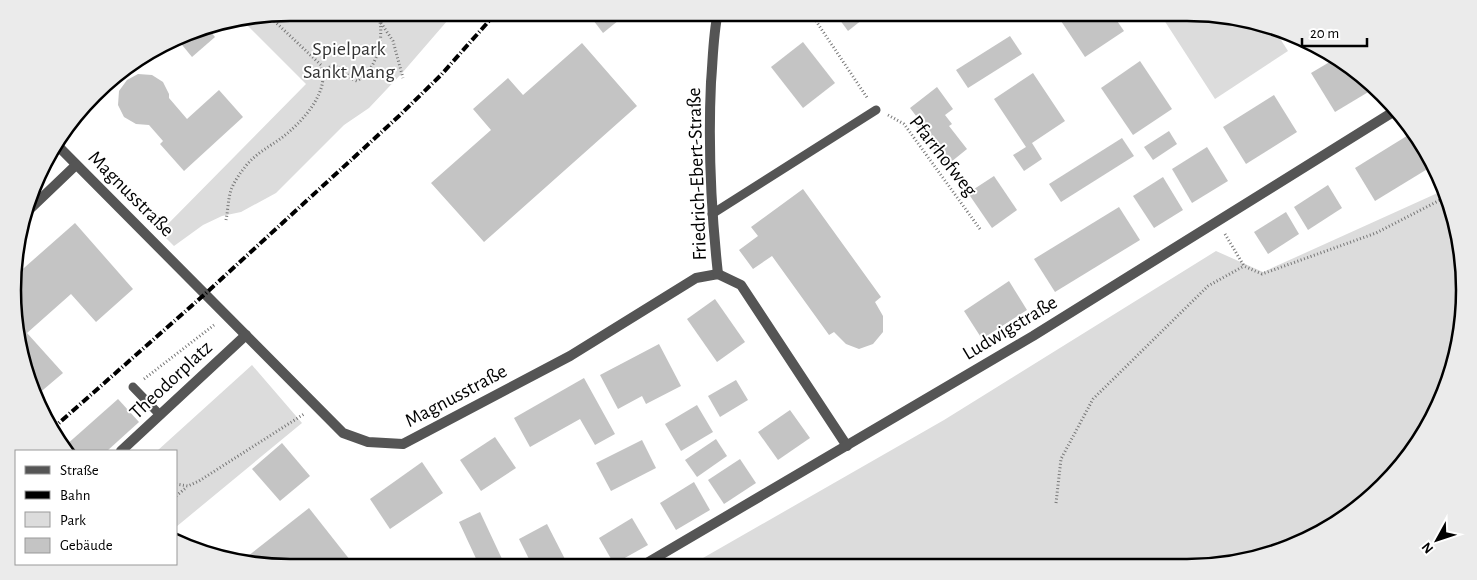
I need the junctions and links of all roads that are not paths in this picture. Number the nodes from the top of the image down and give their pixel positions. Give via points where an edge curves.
1 (717, 21) edge
2 (876, 110) road end
3 (1390, 114) edge
4 (61, 150) edge
5 (76, 165) junction
6 (36, 203) edge
7 (712, 214) junction
8 (718, 274) junction
9 (246, 334) junction
10 (133, 387) road end
11 (160, 415) junction
12 (847, 446) junction
13 (122, 450) edge
14 (654, 559) edge

1 - 7 street, Friedrich-Ebert-Straße via 709,126
2 - 7 lane
3 - 12 street, Ludwigstraße via 1033,336
4 - 5 street, Magnusstraße
5 - 6 street
5 - 9 street, Magnusstraße
7 - 8 street, Friedrich-Ebert-Straße
8 - 9 street, Magnusstraße via 696,278 570,356 402,444 368,442 342,433
8 - 12 street via 741,285
9 - 11 street, Theodorplatz
10 - 11 lane
11 - 13 street, Theodorplatz
12 - 14 street, Ludwigstraße

